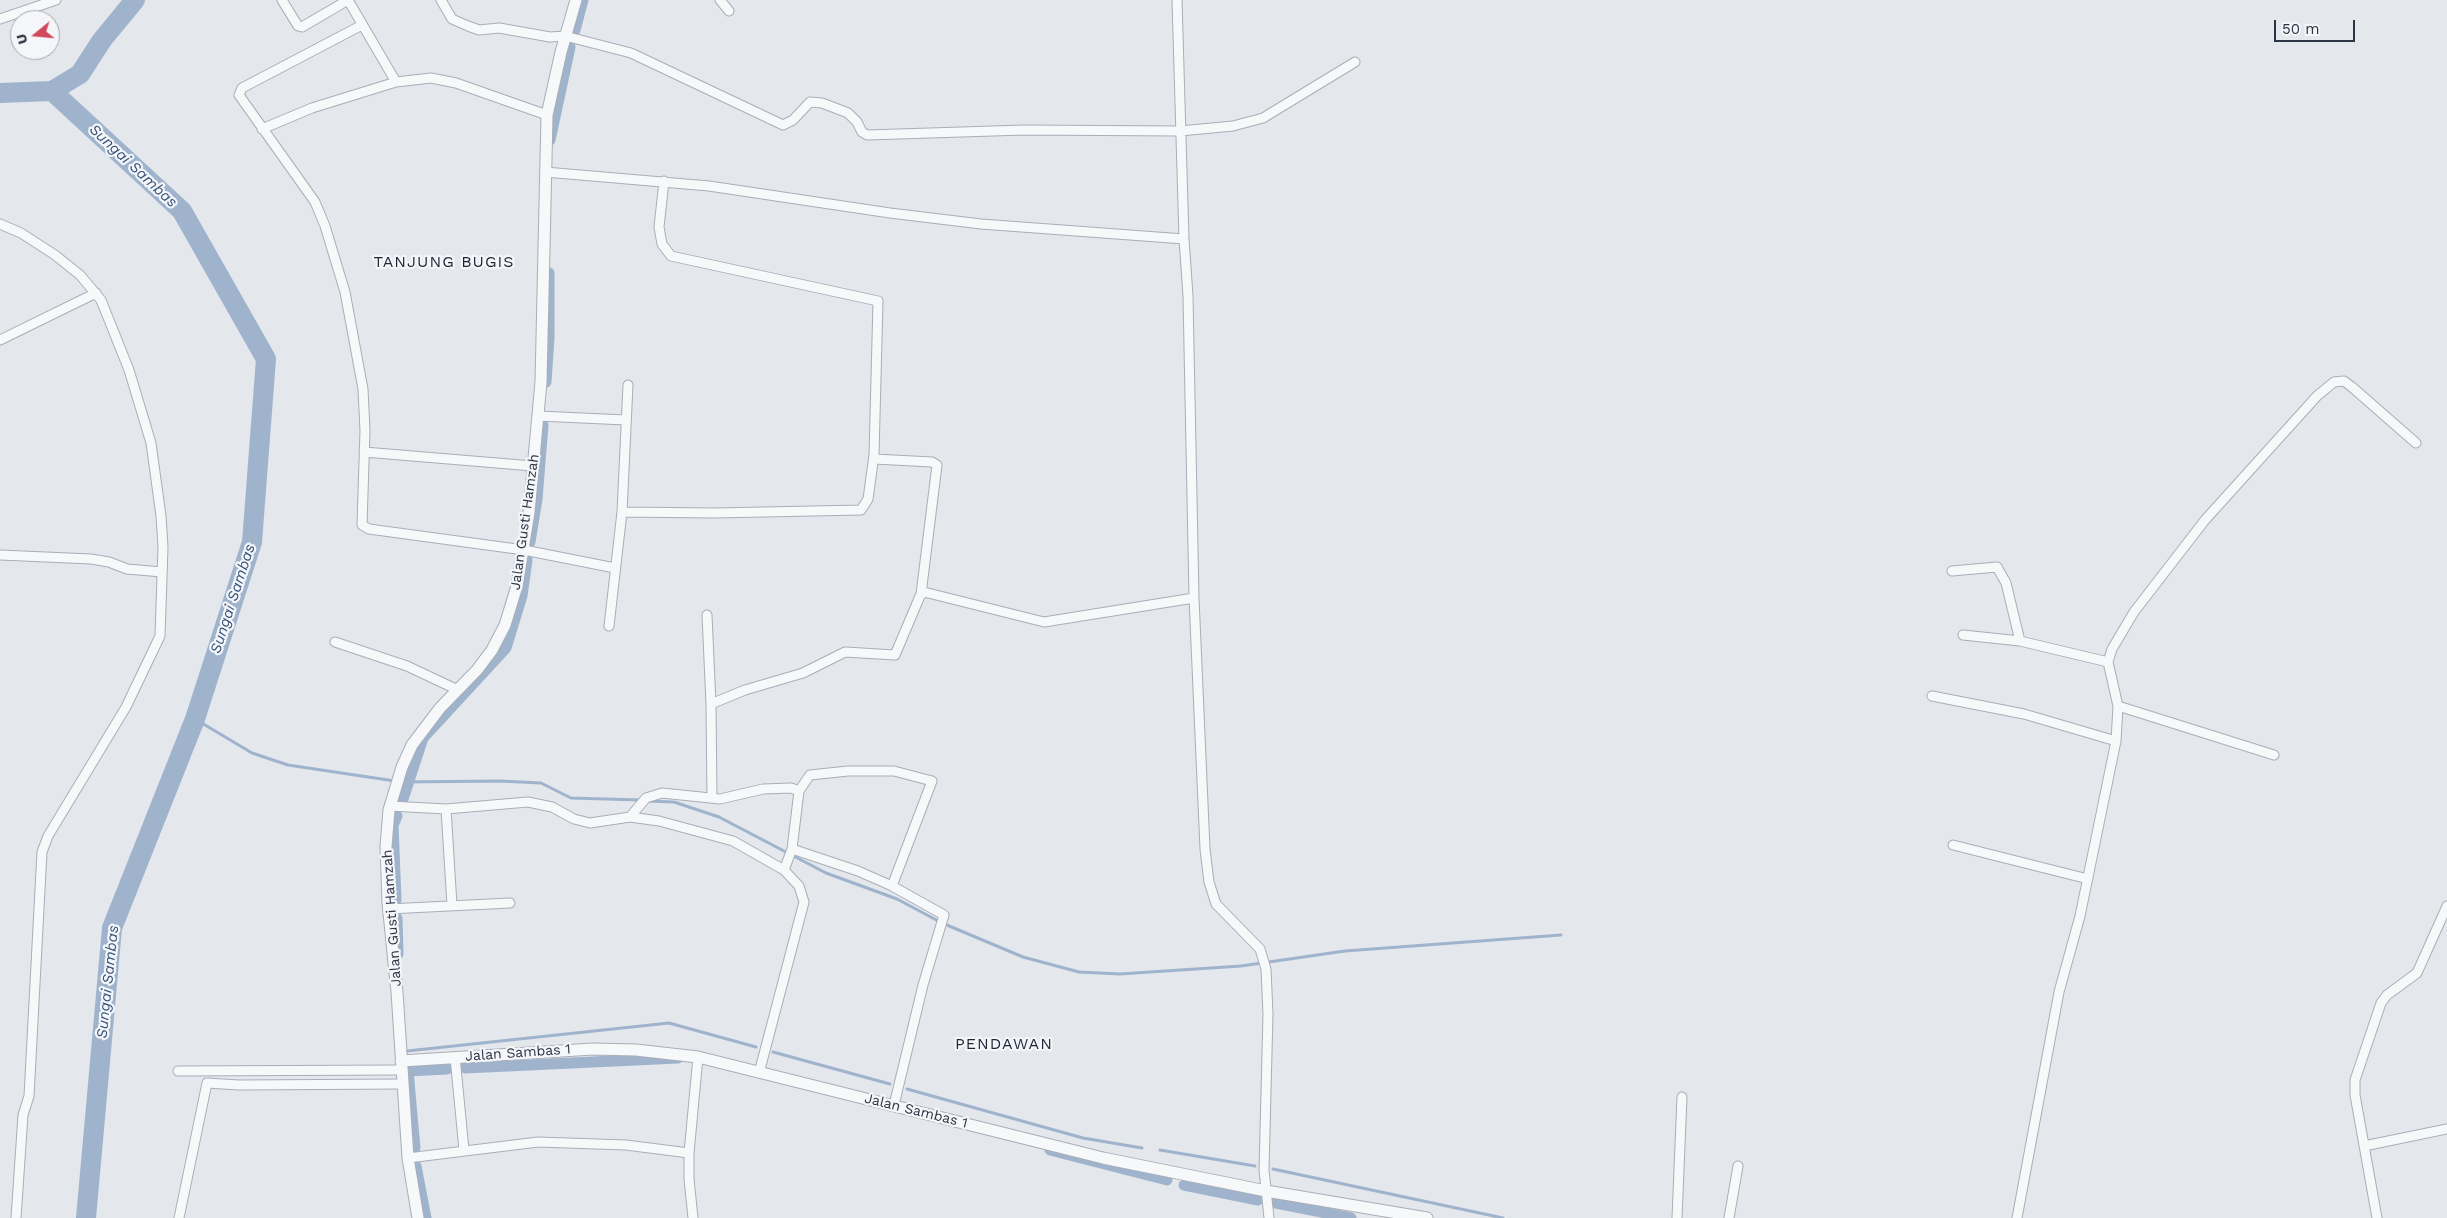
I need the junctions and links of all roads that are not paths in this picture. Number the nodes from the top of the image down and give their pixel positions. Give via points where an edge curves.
1 (56, 0) edge
2 (282, 0) edge
3 (348, 0) edge
4 (441, 0) edge
5 (576, 0) edge
6 (720, 0) edge
7 (1177, 0) edge
8 (728, 11) dead end
9 (0, 19) edge
10 (362, 25) junction
11 (565, 36) junction
12 (1355, 62) dead end
13 (396, 82) junction
14 (547, 115) junction
15 (262, 129) junction
16 (1180, 131) junction
17 (545, 172) junction
18 (664, 181) junction
19 (0, 224) edge
20 (1184, 239) junction
21 (96, 293) junction
22 (0, 340) edge
23 (628, 385) dead end
24 (538, 416) junction
25 (626, 420) junction
26 (2416, 443) dead end
27 (364, 452) junction
28 (874, 459) junction
29 (533, 466) junction
30 (622, 512) junction
31 (524, 550) junction
32 (0, 555) edge
33 (615, 568) junction
34 (1952, 571) dead end
35 (162, 572) junction
36 (921, 594) junction
37 (1194, 598) junction
38 (707, 616) dead end
39 (609, 626) dead end
40 (1964, 635) dead end
41 (335, 642) dead end
42 (2020, 642) junction
43 (2108, 662) junction
44 (458, 690) junction
45 (1932, 696) dead end
46 (712, 704) junction
47 (2118, 706) junction
48 (2116, 741) junction
49 (2274, 755) dead end
50 (799, 791) junction
51 (712, 798) junction
52 (391, 801) junction
53 (446, 809) junction
54 (630, 818) junction
55 (1953, 844) dead end
56 (792, 851) junction
57 (786, 868) junction
58 (2088, 879) junction
59 (892, 886) junction
60 (510, 903) dead end
61 (452, 905) junction
62 (2447, 906) edge
63 (388, 909) junction
64 (455, 1057) junction
65 (698, 1057) junction
66 (401, 1066) junction
67 (178, 1071) dead end
68 (759, 1073) junction
69 (403, 1084) junction
70 (1682, 1097) dead end
71 (894, 1105) junction
72 (2447, 1129) edge
73 (2364, 1146) junction
74 (464, 1150) junction
75 (689, 1153) junction
76 (408, 1158) junction
77 (1738, 1166) dead end
78 (1266, 1190) junction
79 (16, 1218) edge
80 (179, 1218) edge
81 (418, 1218) edge
82 (693, 1218) edge
83 (1269, 1218) edge
84 (1427, 1218) edge
85 (1677, 1218) edge
86 (1729, 1218) edge
87 (2017, 1218) edge
88 (2377, 1218) edge

1 - 9 street
2 - 3 street via 298,26 302,27
3 - 10 street
4 - 11 street via 452,19 479,30 498,28
5 - 11 street, Jalan Gusti Hamzah
6 - 8 street
7 - 16 street
10 - 13 street
10 - 15 street via 242,88 240,98
11 - 14 street, Jalan Gusti Hamzah
11 - 16 street via 645,58 783,125 816,101 848,113 867,135 1024,130
12 - 16 street via 1263,118 1233,126
13 - 14 street via 431,78 456,83
13 - 15 street via 312,108
14 - 17 street, Jalan Gusti Hamzah
15 - 27 street via 315,202 328,234 345,292 359,360
16 - 20 street
17 - 18 street
17 - 24 street, Jalan Gusti Hamzah
18 - 20 street via 982,224
18 - 28 street via 659,227 662,244 671,256 878,301
19 - 21 street via 55,255
20 - 37 street
21 - 22 street
21 - 35 street via 130,370 151,443 161,516
23 - 25 street
24 - 25 street
24 - 29 street, Jalan Gusti Hamzah
25 - 30 street
26 - 43 street via 2344,381 2334,382 2317,396 2205,520 2134,612
27 - 29 street
27 - 31 street via 361,522 364,528
28 - 30 street via 868,498 861,510
28 - 36 street via 932,462 936,465
29 - 31 street, Jalan Gusti Hamzah
30 - 33 street
31 - 33 street
31 - 44 street, Jalan Gusti Hamzah via 505,624 492,650
32 - 35 street via 97,560 126,569
33 - 39 street
34 - 42 street via 1997,567 2006,583
35 - 79 street via 160,636 126,707 48,836 42,852 29,1096 23,1115
36 - 37 street via 929,593 1044,622
36 - 46 street via 895,655 845,652 803,673 745,690
37 - 78 street via 1208,882 1216,904 1260,949 1266,968
38 - 46 street
40 - 42 street
41 - 44 street via 408,666
42 - 43 street
43 - 47 street
44 - 52 street, Jalan Gusti Hamzah via 416,739
45 - 48 street via 2024,714
46 - 51 street
47 - 48 street
47 - 49 street
48 - 58 street
50 - 51 street via 781,787
50 - 56 street
50 - 59 street via 810,775 848,771 894,771 932,781
51 - 54 street via 662,793 646,798
52 - 53 street
52 - 63 street, Jalan Gusti Hamzah via 386,846
53 - 54 street via 528,802 552,807 574,819 590,823
53 - 61 street
54 - 57 street via 676,824 718,836
55 - 58 street
56 - 57 street
56 - 59 street via 858,871
57 - 68 street via 799,886 804,902
58 - 87 street via 2059,992
59 - 71 street via 944,915
60 - 61 street
61 - 63 street
62 - 73 street via 2417,973 2384,998 2375,1016 2355,1080
63 - 66 street, Jalan Gusti Hamzah
64 - 65 street, Jalan Sambas 1 via 592,1049
64 - 66 street, Jalan Sambas 1
64 - 74 street
65 - 68 street, Jalan Sambas 1
65 - 75 street
66 - 67 street
66 - 69 street, Jalan Gusti Hamzah
68 - 71 street, Jalan Sambas 1
69 - 76 street, Jalan Gusti Hamzah
69 - 80 street via 206,1083
70 - 85 street
71 - 78 street, Jalan Sambas 1 via 1103,1158
72 - 73 street
73 - 88 street
74 - 75 street via 538,1142 626,1145
74 - 76 street
75 - 82 street
76 - 81 street, Jalan Gusti Hamzah
77 - 86 street
78 - 83 street
78 - 84 street, Jalan Sambas 1

